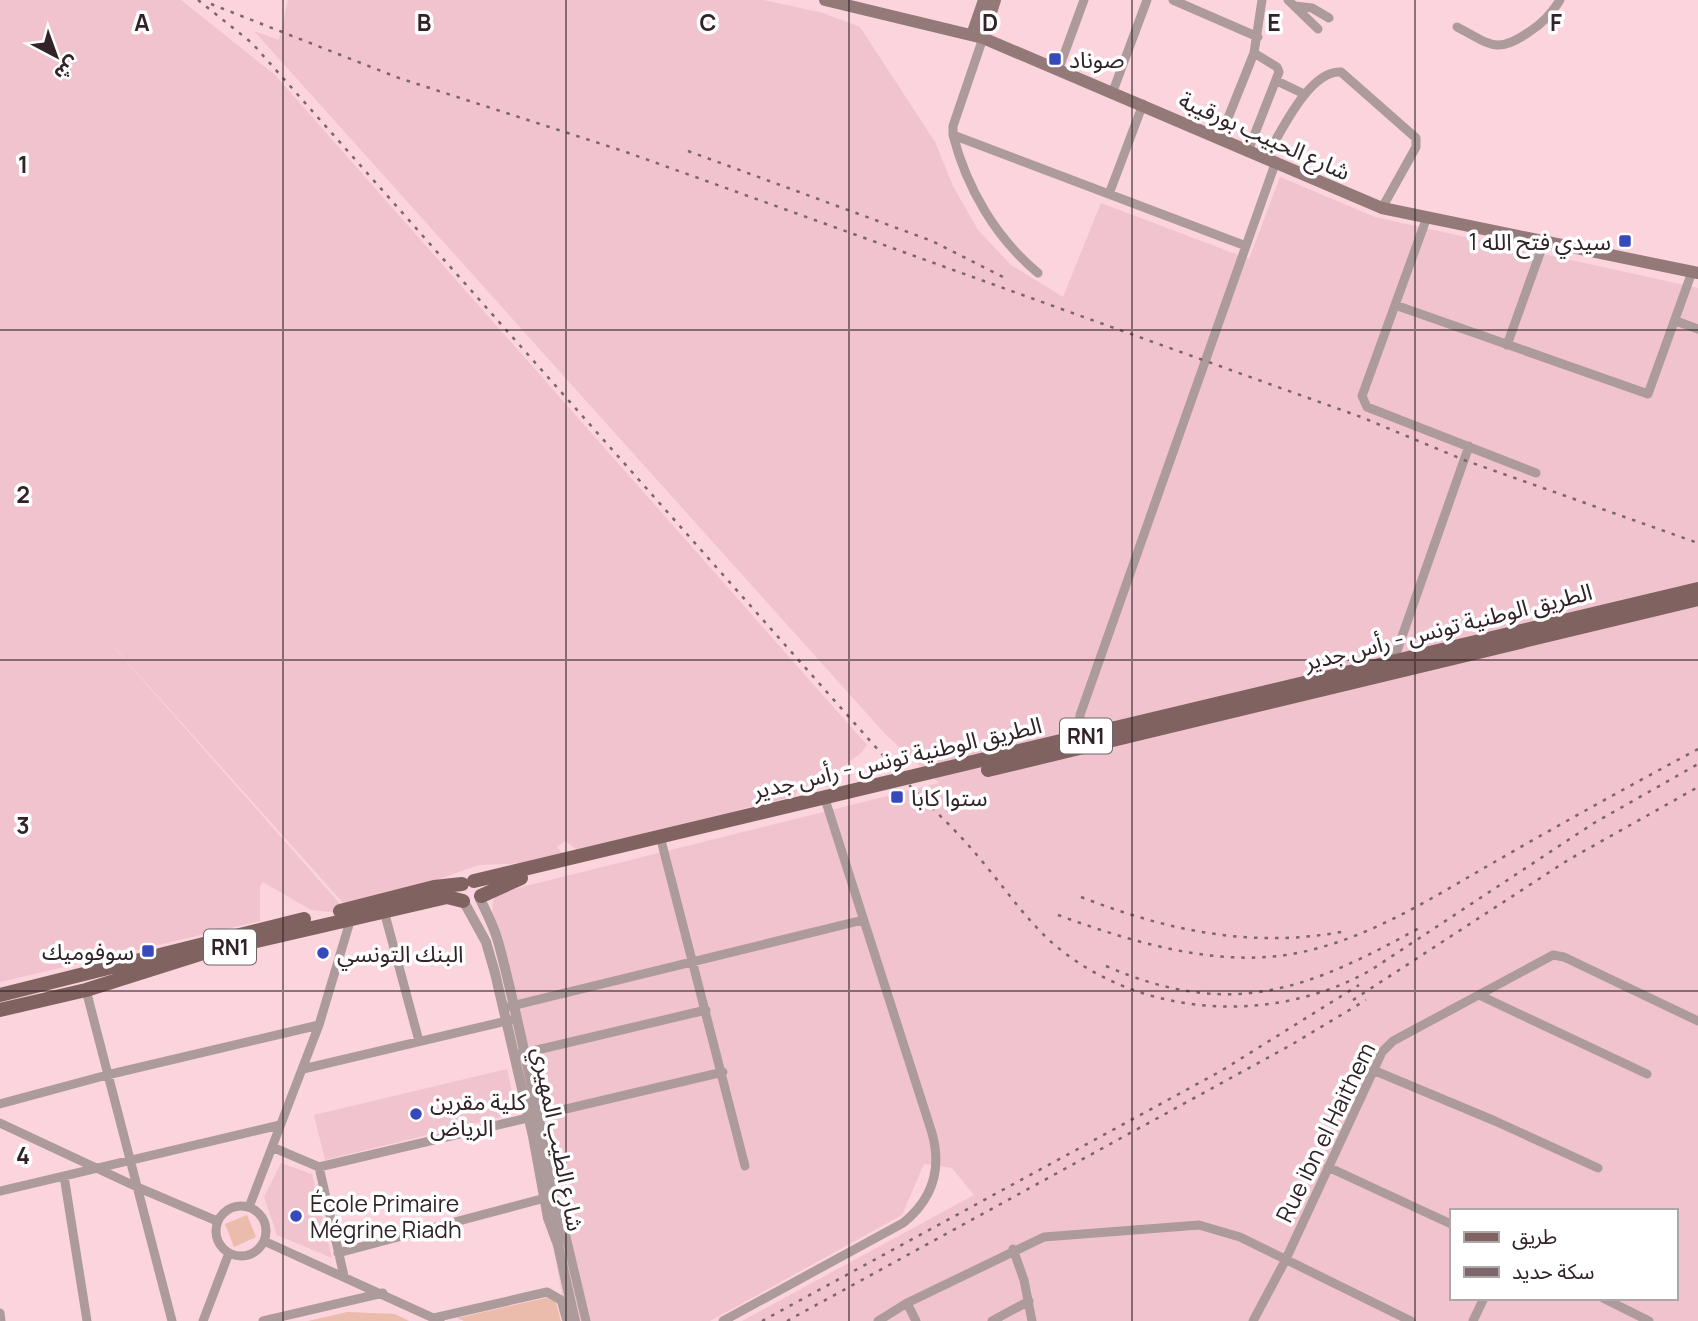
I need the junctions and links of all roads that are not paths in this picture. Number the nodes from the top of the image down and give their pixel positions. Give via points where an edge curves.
1 (825, 0) edge
2 (984, 0) edge
3 (995, 0) edge
4 (1084, 0) edge
5 (1147, 0) edge
6 (1173, 0) edge
7 (1262, 0) edge
8 (1560, 0) edge
9 (1291, 3) edge
10 (1329, 18) dead end
11 (1457, 27) dead end
12 (1318, 29) dead end
13 (977, 36) junction
14 (1258, 37) junction
15 (1254, 53) junction
16 (1059, 68) junction
17 (1277, 81) junction
18 (1113, 91) junction
19 (1304, 94) junction
20 (1143, 104) junction
21 (953, 135) junction
22 (1220, 138) junction
23 (1248, 152) junction
24 (1270, 162) junction
25 (1109, 194) junction
26 (1382, 208) junction
27 (1427, 217) junction
28 (1544, 242) junction
29 (1246, 246) junction
30 (1695, 272) edge
31 (1038, 274) dead end
32 (1395, 305) junction
33 (1676, 321) junction
34 (1698, 329) edge
35 (1507, 345) junction
36 (1469, 446) junction
37 (1536, 473) dead end
38 (1698, 589) edge
39 (1698, 599) edge
40 (1392, 668) junction
41 (1082, 743) junction
42 (825, 801) junction
43 (662, 844) junction
44 (468, 883) junction
45 (481, 897) junction
46 (463, 902) junction
47 (384, 911) junction
48 (352, 917) junction
49 (863, 920) junction
50 (694, 961) junction
51 (86, 990) junction
52 (0, 995) edge
53 (1479, 995) junction
54 (507, 1007) junction
55 (0, 1010) edge
56 (706, 1010) junction
57 (510, 1020) junction
58 (1698, 1021) edge
59 (319, 1025) junction
60 (419, 1041) junction
61 (518, 1054) junction
62 (303, 1069) junction
63 (1373, 1070) junction
64 (723, 1072) junction
65 (107, 1074) junction
66 (1647, 1074) dead end
67 (0, 1104) edge
68 (532, 1117) junction
69 (0, 1123) edge
70 (280, 1125) junction
71 (272, 1147) junction
72 (129, 1158) junction
73 (745, 1166) dead end
74 (98, 1167) junction
75 (318, 1167) junction
76 (1328, 1167) junction
77 (1598, 1168) dead end
78 (64, 1176) junction
79 (137, 1187) junction
80 (0, 1191) edge
81 (549, 1196) junction
82 (249, 1207) junction
83 (218, 1221) junction
84 (1450, 1224) edge
85 (264, 1241) junction
86 (1013, 1249) junction
87 (229, 1253) junction
88 (338, 1253) junction
89 (1285, 1261) junction
90 (344, 1276) junction
91 (383, 1293) junction
92 (1483, 1300) edge
93 (1607, 1300) edge
94 (1029, 1301) junction
95 (907, 1303) junction
96 (0, 1313) edge
97 (437, 1320) edge
98 (1, 1321) edge
99 (87, 1321) edge
100 (172, 1321) edge
101 (203, 1321) edge
102 (263, 1321) edge
103 (567, 1321) edge
104 (575, 1321) edge
105 (586, 1321) edge
106 (723, 1321) edge
107 (878, 1321) edge
108 (916, 1321) edge
109 (992, 1321) edge
110 (1032, 1321) edge
111 (1254, 1321) edge
112 (1411, 1321) edge
113 (1473, 1321) edge
114 (1648, 1321) edge

1 - 13 main road, شارع الحبيب بورقيبة
2 - 13 main road
3 - 13 main road
4 - 16 street
5 - 18 street
6 - 14 street
7 - 14 street
8 - 11 street via 1542,24 1510,45 1496,45
9 - 10 street
9 - 12 street
13 - 16 main road, شارع الحبيب بورقيبة
13 - 21 street
14 - 15 street
15 - 17 street via 1277,66
15 - 22 street
16 - 18 main road, شارع الحبيب بورقيبة
17 - 19 street
17 - 23 street
18 - 20 main road, شارع الحبيب بورقيبة
19 - 24 street
19 - 26 street via 1320,79 1340,72 1416,138 1416,147
20 - 22 main road, شارع الحبيب بورقيبة
20 - 25 street
21 - 25 street
21 - 31 street via 998,232
22 - 23 main road, شارع الحبيب بورقيبة
23 - 24 main road, شارع الحبيب بورقيبة
24 - 26 main road, شارع الحبيب بورقيبة
24 - 29 street
25 - 29 street
26 - 27 main road, شارع الحبيب بورقيبة
27 - 28 main road, شارع الحبيب بورقيبة
27 - 32 street
28 - 30 main road, شارع الحبيب بورقيبة
28 - 35 street
29 - 41 street via 1080,715
30 - 33 street
32 - 35 street
32 - 36 street via 1363,402
33 - 34 street
33 - 35 street via 1648,394
36 - 37 street
36 - 40 street
38 - 40 main road, الطريق الوطنية تونس - رأس جدير / RN1
39 - 40 main road, الطريق الوطنية تونس - رأس جدير / RN1
40 - 41 main road, الطريق الوطنية تونس - رأس جدير / RN1
41 - 42 main road, الطريق الوطنية تونس - رأس جدير / RN1
42 - 43 main road, الطريق الوطنية تونس - رأس جدير / RN1
42 - 44 main road, الطريق الوطنية تونس - رأس جدير / RN1
42 - 49 street
43 - 45 main road, الطريق الوطنية تونس - رأس جدير / RN1 via 525,877
43 - 50 street
44 - 45 main road via 480,886
44 - 46 main road via 459,895
44 - 52 main road, الطريق الوطنية تونس - رأس جدير / RN1 via 269,926
45 - 46 main road, RN1 via 475,903
45 - 54 street, شارع الطيب المهيري via 497,938
46 - 47 main road, RN1 via 447,897
46 - 54 street, شارع الطيب المهيري via 486,942
47 - 48 main road, RN1
47 - 60 street
48 - 51 main road, RN1 via 200,954
48 - 59 street
49 - 50 street
49 - 106 street via 935,1144 937,1167 932,1187 903,1223
50 - 54 street
50 - 56 street
51 - 55 main road, RN1
51 - 65 street
53 - 58 street, Rue ibn el Haithem via 1547,957 1558,956
53 - 63 street, Rue ibn el Haithem via 1386,1046
53 - 66 street
54 - 57 street, شارع الطيب المهيري
56 - 61 street
56 - 64 street
57 - 60 street
57 - 61 street, شارع الطيب المهيري
59 - 62 street
59 - 65 street
60 - 62 street
61 - 68 street, شارع الطيب المهيري
62 - 70 street
63 - 76 street, Rue ibn el Haithem
63 - 77 street
64 - 68 street
64 - 73 street
65 - 67 street
65 - 72 street
68 - 75 street
68 - 81 street, شارع الطيب المهيري
69 - 74 street
70 - 71 street
70 - 72 street
71 - 75 street
71 - 82 street
72 - 74 street
72 - 79 street
74 - 78 street
74 - 79 street
75 - 88 street
76 - 84 street
76 - 89 street, Rue ibn el Haithem
78 - 80 street
78 - 99 street
79 - 83 street
79 - 100 street
81 - 88 street
81 - 104 street, شارع الطيب المهيري
81 - 105 street via 568,1242
82 - 83 street via 231,1207
82 - 85 street via 264,1221
83 - 87 street via 217,1240
85 - 87 street via 250,1254
85 - 90 street
86 - 89 street via 1054,1235 1199,1226 1223,1230
86 - 94 street
86 - 95 street
87 - 101 street
88 - 90 street
89 - 111 street, Rue ibn el Haithem
89 - 112 street
90 - 91 street
91 - 97 street
91 - 102 street
92 - 113 street
93 - 114 street
94 - 109 street
94 - 110 street
95 - 107 street
95 - 108 street
96 - 98 street
97 - 103 street via 547,1292 561,1300

